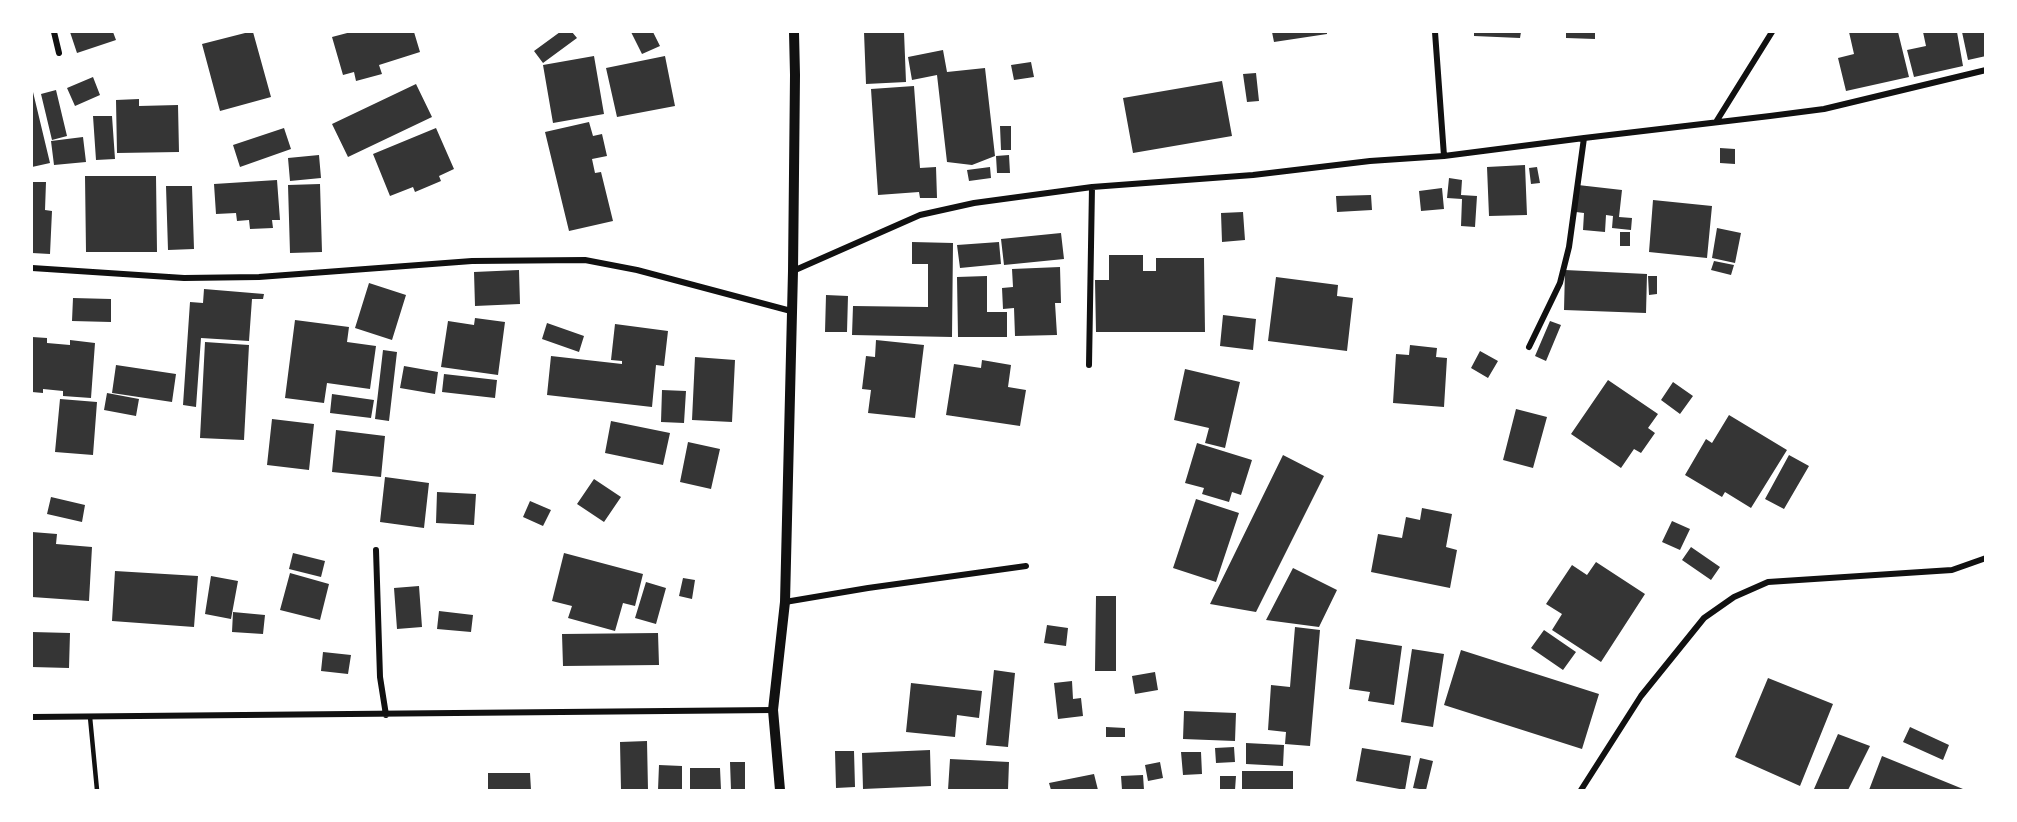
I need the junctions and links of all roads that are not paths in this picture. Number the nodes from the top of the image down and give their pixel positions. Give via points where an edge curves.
1 (54, 32) edge
2 (794, 32) edge
3 (1435, 32) edge
4 (1772, 32) edge
5 (59, 53) dead end
6 (1986, 70) edge
7 (1716, 122) junction
8 (1584, 138) junction
9 (1444, 156) junction
10 (1092, 188) junction
11 (32, 268) edge
12 (793, 271) junction
13 (791, 311) junction
14 (1529, 347) dead end
15 (1089, 365) dead end
16 (376, 550) dead end
17 (1986, 558) edge
18 (1026, 566) dead end
19 (785, 602) junction
20 (773, 710) junction
21 (386, 715) junction
22 (32, 717) edge
23 (90, 717) junction
24 (97, 790) edge
25 (780, 790) edge
26 (1581, 790) edge

1 - 5 street
2 - 12 street
3 - 9 street
4 - 7 street
6 - 7 street via 1824,109
7 - 8 street
8 - 9 street
8 - 14 street via 1560,283
9 - 10 street
10 - 12 street via 974,203 920,215
10 - 15 street
11 - 13 street via 184,278 259,277 472,261 585,260
12 - 13 street
13 - 19 street
16 - 21 street via 380,677
17 - 26 street via 1952,570 1768,582 1734,597 1704,618 1641,696
18 - 19 street
19 - 20 street
20 - 21 street
20 - 25 street
21 - 23 street
22 - 23 street
23 - 24 lane

